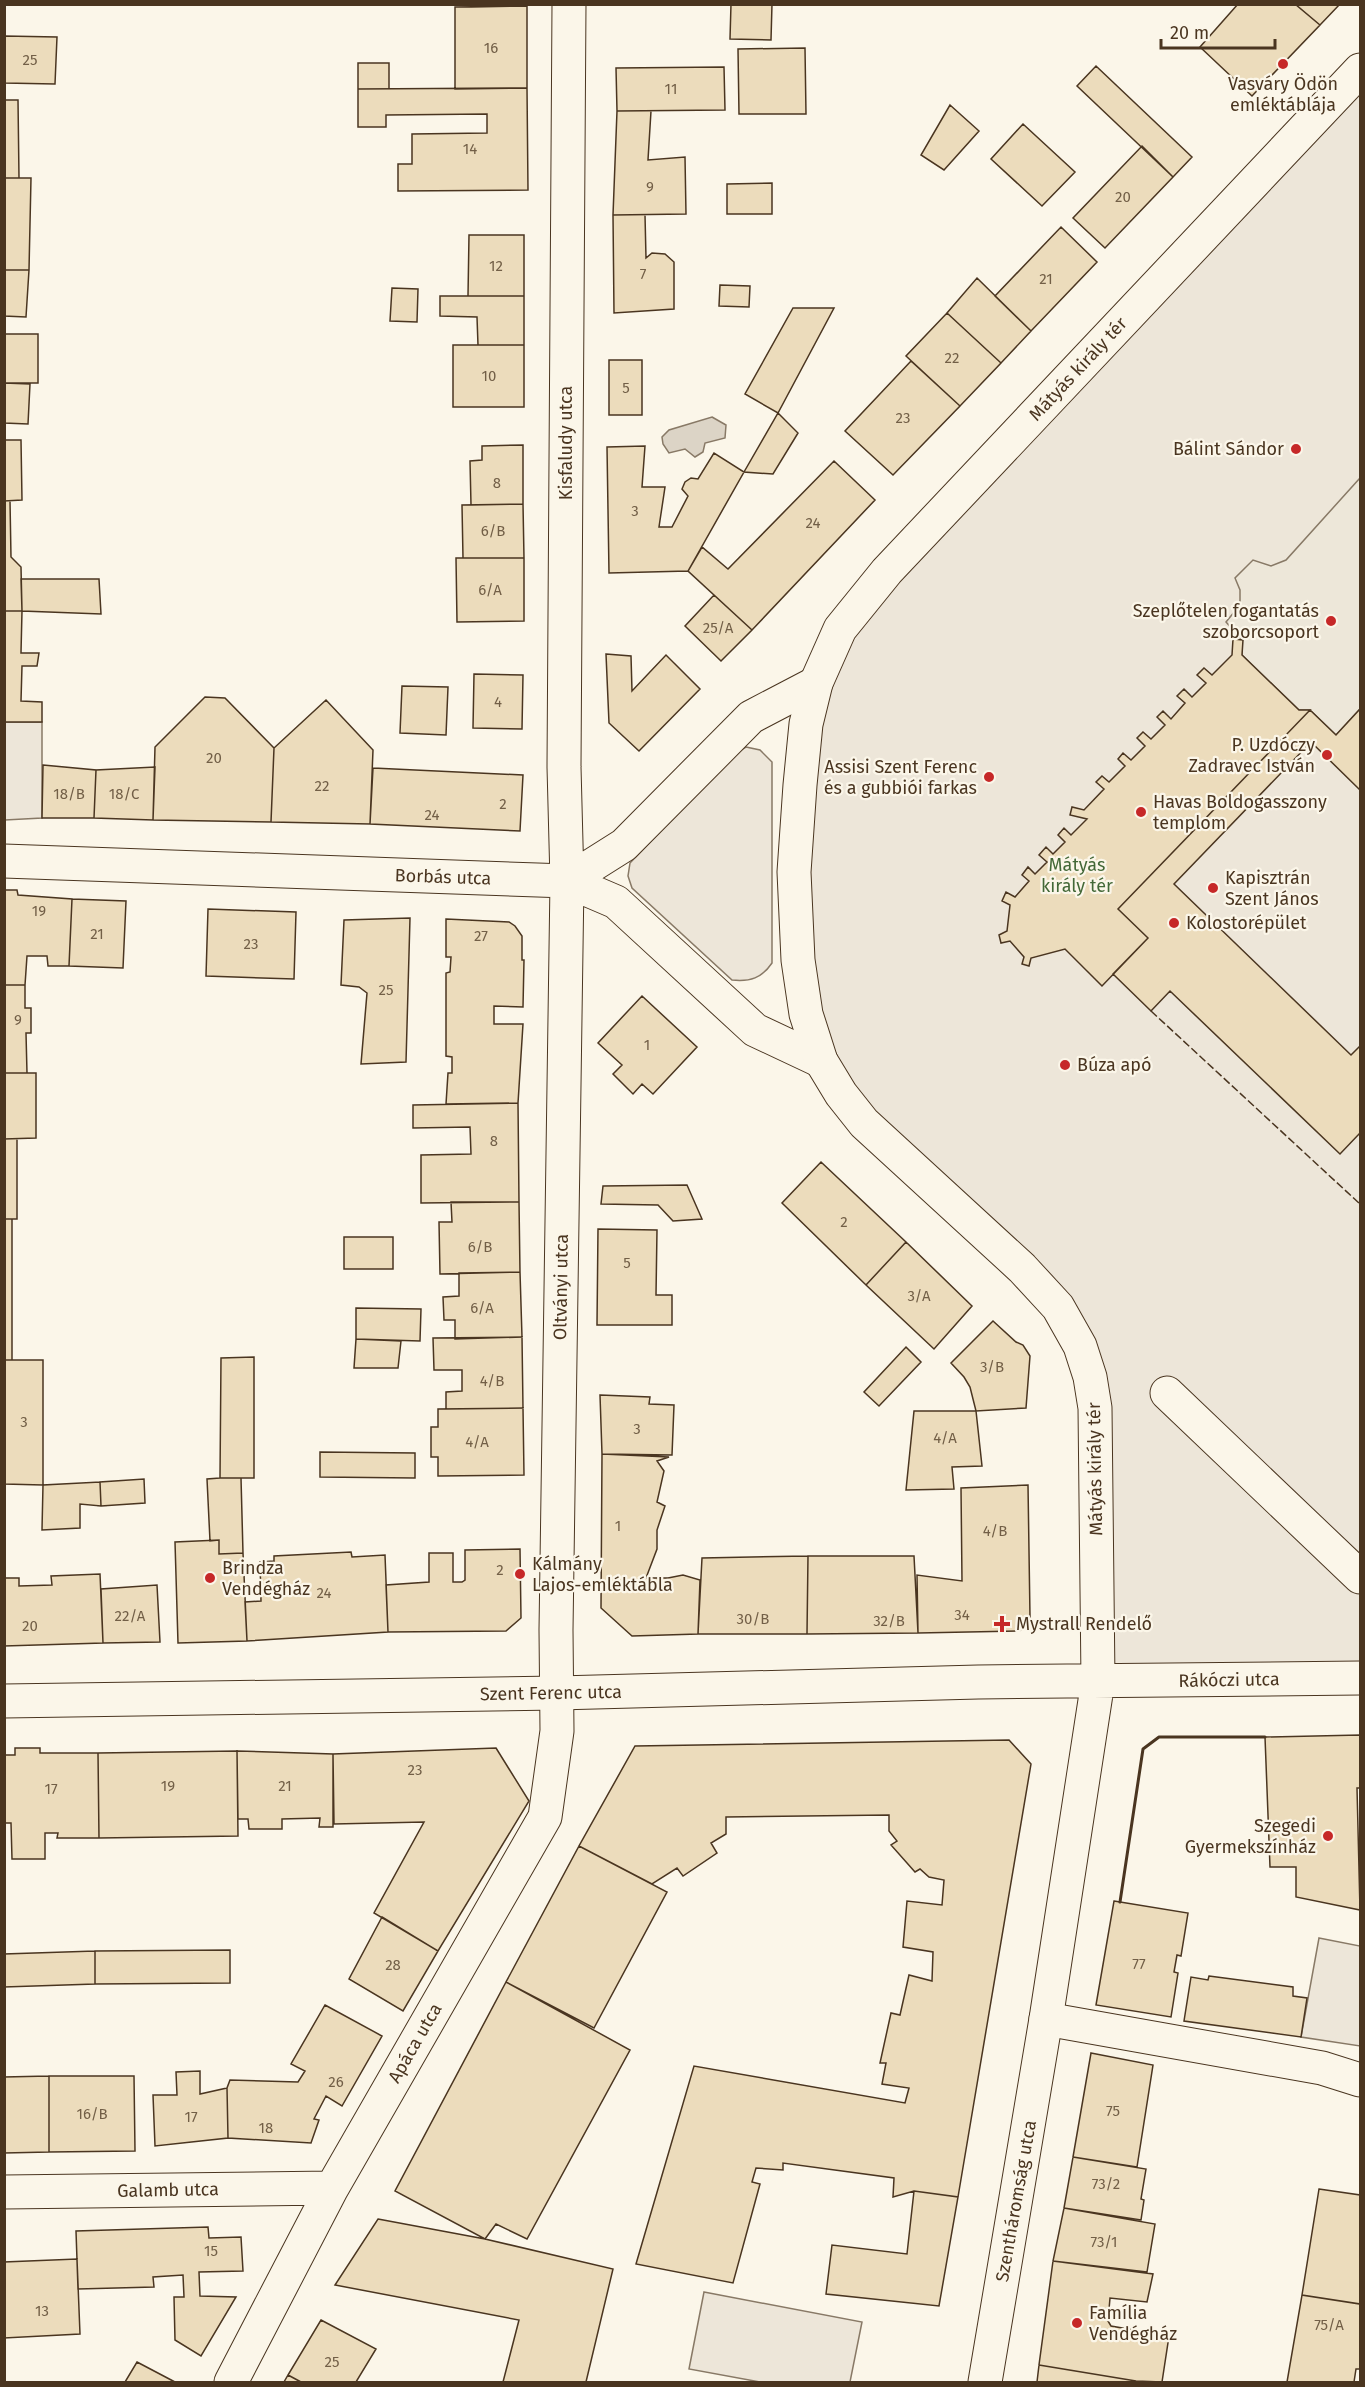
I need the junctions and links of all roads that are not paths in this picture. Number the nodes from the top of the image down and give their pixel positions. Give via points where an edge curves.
1 (570, 4) edge
2 (1360, 70) edge
3 (816, 683) junction
4 (4, 861) edge
5 (567, 881) junction
6 (821, 1061) junction
7 (1167, 1393) dead end
8 (1360, 1577) edge
9 (1360, 1678) edge
10 (1098, 1681) junction
11 (558, 1693) junction
12 (4, 1701) edge
13 (1046, 2019) junction
14 (1360, 2080) edge
15 (332, 2188) junction
16 (4, 2192) edge
17 (231, 2382) edge
18 (985, 2382) edge

1 - 5 street, Kisfaludy utca via 564,755
2 - 3 street, Mátyás király tér via 887,571 840,628
3 - 5 street via 751,717 624,845
3 - 6 street, Mátyás király tér via 806,724 794,872 798,960 806,1014
4 - 5 street, Borbás utca
5 - 6 street, Borbás utca via 616,902 755,1030
5 - 11 street, Oltványi utca
6 - 10 street, Mátyás király tér via 864,1124 1022,1268 1058,1307 1080,1347 1095,1408
7 - 8 street
9 - 10 street, Rákóczi utca
10 - 11 street, Szent Ferenc utca
10 - 13 street, Szentháromság utca
11 - 12 street, Szent Ferenc utca
11 - 15 street, Apáca utca via 545,1817
13 - 14 street via 1315,2067
13 - 18 street, Szentháromság utca
15 - 16 street, Galamb utca
15 - 17 street, Apáca utca

